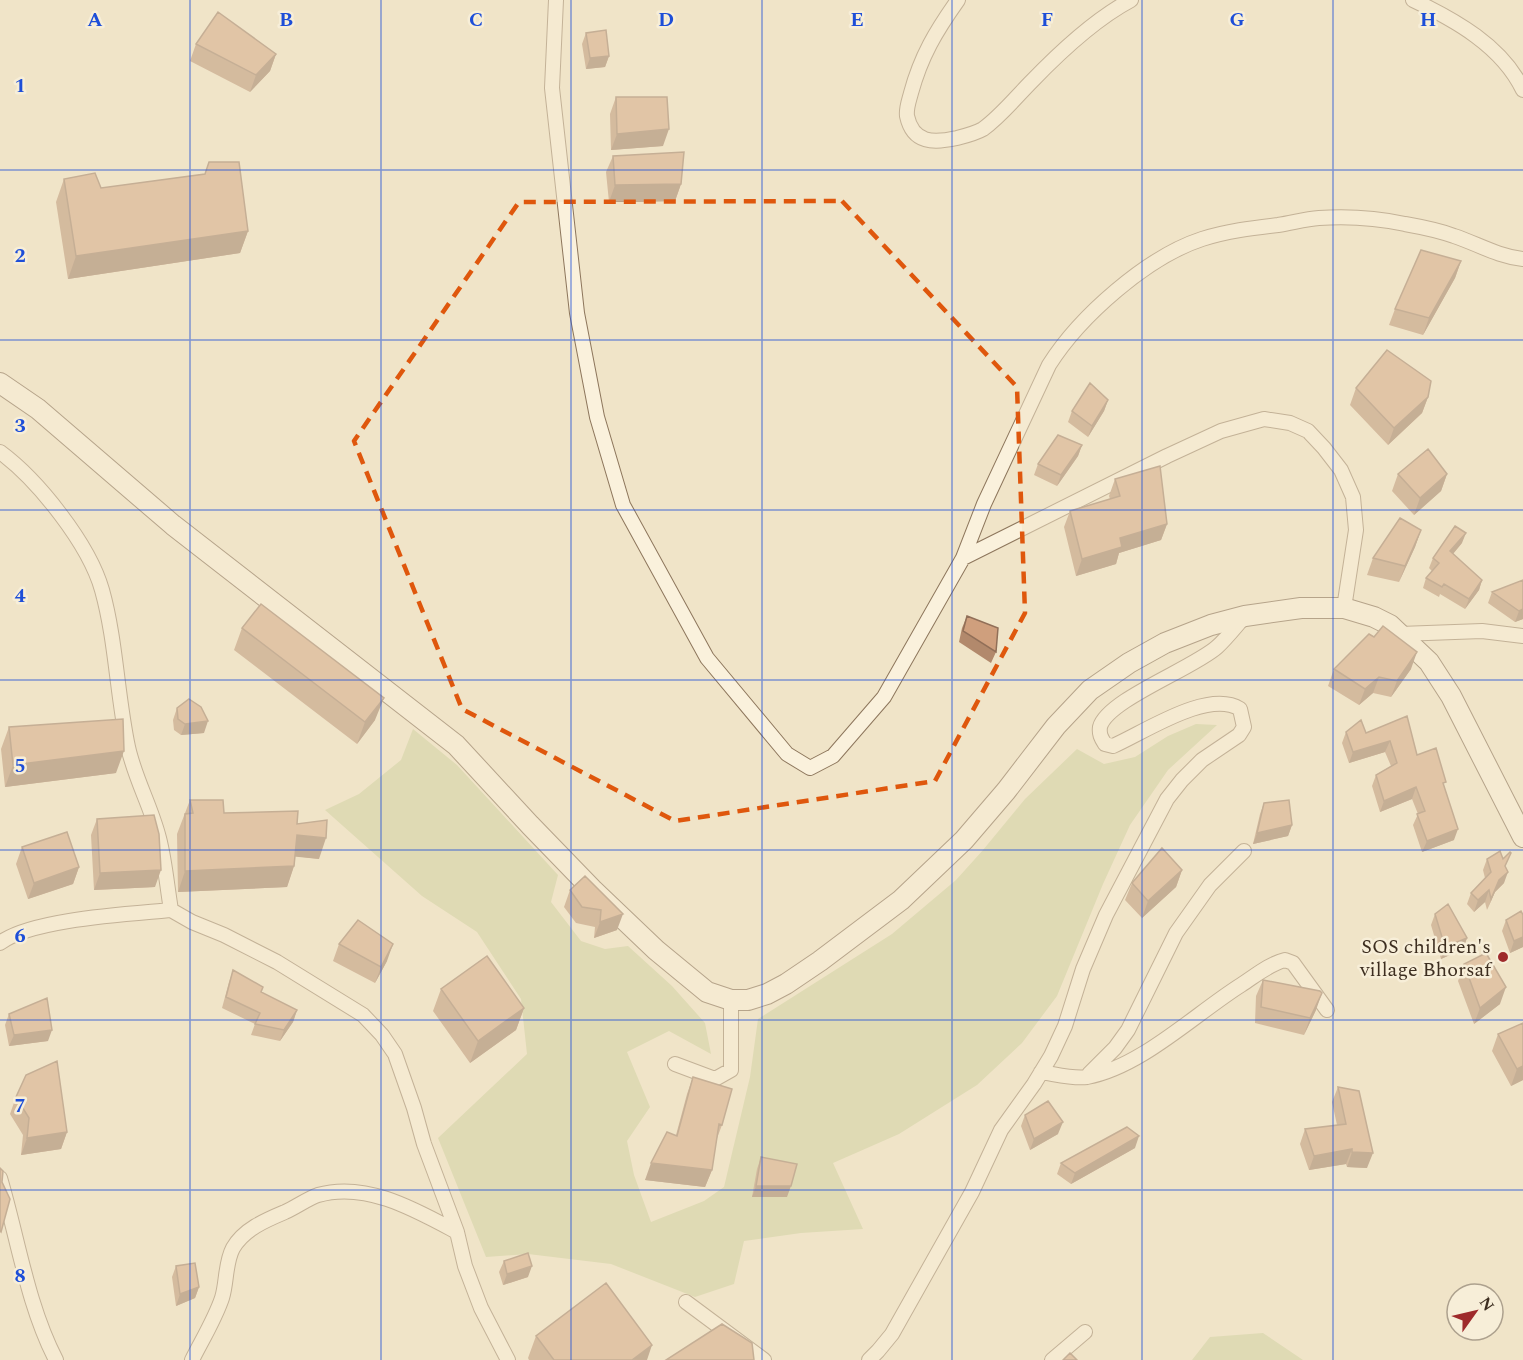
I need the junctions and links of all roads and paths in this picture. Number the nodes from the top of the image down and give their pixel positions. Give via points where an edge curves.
1 (556, 0) edge
2 (958, 0) edge
3 (1131, 0) edge
4 (1413, 0) edge
5 (1523, 90) edge
6 (1523, 259) edge
7 (0, 383) edge
8 (0, 452) edge
9 (963, 558) junction
10 (1344, 608) junction
11 (1245, 616) junction
12 (1400, 634) junction
13 (1523, 636) edge
14 (1523, 837) edge
15 (1244, 851) dead end
16 (171, 910) junction
17 (0, 943) edge
18 (731, 1000) junction
19 (1327, 1011) dead end
20 (675, 1064) dead end
21 (1041, 1072) junction
22 (1086, 1077) junction
23 (0, 1178) edge
24 (457, 1232) junction
25 (686, 1302) dead end
26 (1085, 1332) dead end
27 (56, 1360) edge
28 (192, 1360) edge
29 (507, 1360) edge
30 (764, 1360) edge
31 (868, 1360) edge
32 (1052, 1360) edge

1 - 9 street via 552,88 578,313 597,417 623,506 707,658 787,754 810,768 833,756 884,698
2 - 3 street via 930,40 906,112 909,124 927,141 939,142 981,130 1063,50
4 - 5 street via 1479,38 1517,78
6 - 9 street via 1492,253 1432,229 1357,218 1318,218 1257,226 1179,249 1125,284 1061,346 984,504
7 - 18 main road via 38,409 173,525 456,745 592,890 656,950 706,992
8 - 16 street via 18,465 53,506 78,540 101,587 128,747 159,838
9 - 10 street via 1221,431 1264,419 1308,431 1341,470 1353,497 1356,530
10 - 11 main road via 1301,608
10 - 12 main road via 1374,616
11 - 18 main road via 1165,644 1128,663 1090,690 964,840 900,900 786,984 748,1000
11 - 21 street via 1217,648 1129,699 1101,725 1100,735 1105,744 1113,746 1184,712 1221,703 1240,709 1244,727 1239,735 1202,760 1167,799 1106,915 1065,1026
12 - 13 street via 1482,631
12 - 14 main road via 1429,662 1451,696
15 - 22 street via 1210,885 1181,925 1128,1030
16 - 17 street via 67,921
16 - 24 street via 277,962 363,1015 382,1035 395,1054
18 - 20 street via 731,1070 715,1079
19 - 22 street via 1293,963 1285,960 1220,998 1152,1048 1119,1066
21 - 22 street
21 - 31 street via 1001,1130 972,1192 892,1334
23 - 27 street via 27,1282
24 - 28 street via 391,1200 340,1192 318,1195 265,1220 245,1234 233,1249 222,1297
24 - 29 street via 481,1308
25 - 30 street
26 - 32 street

